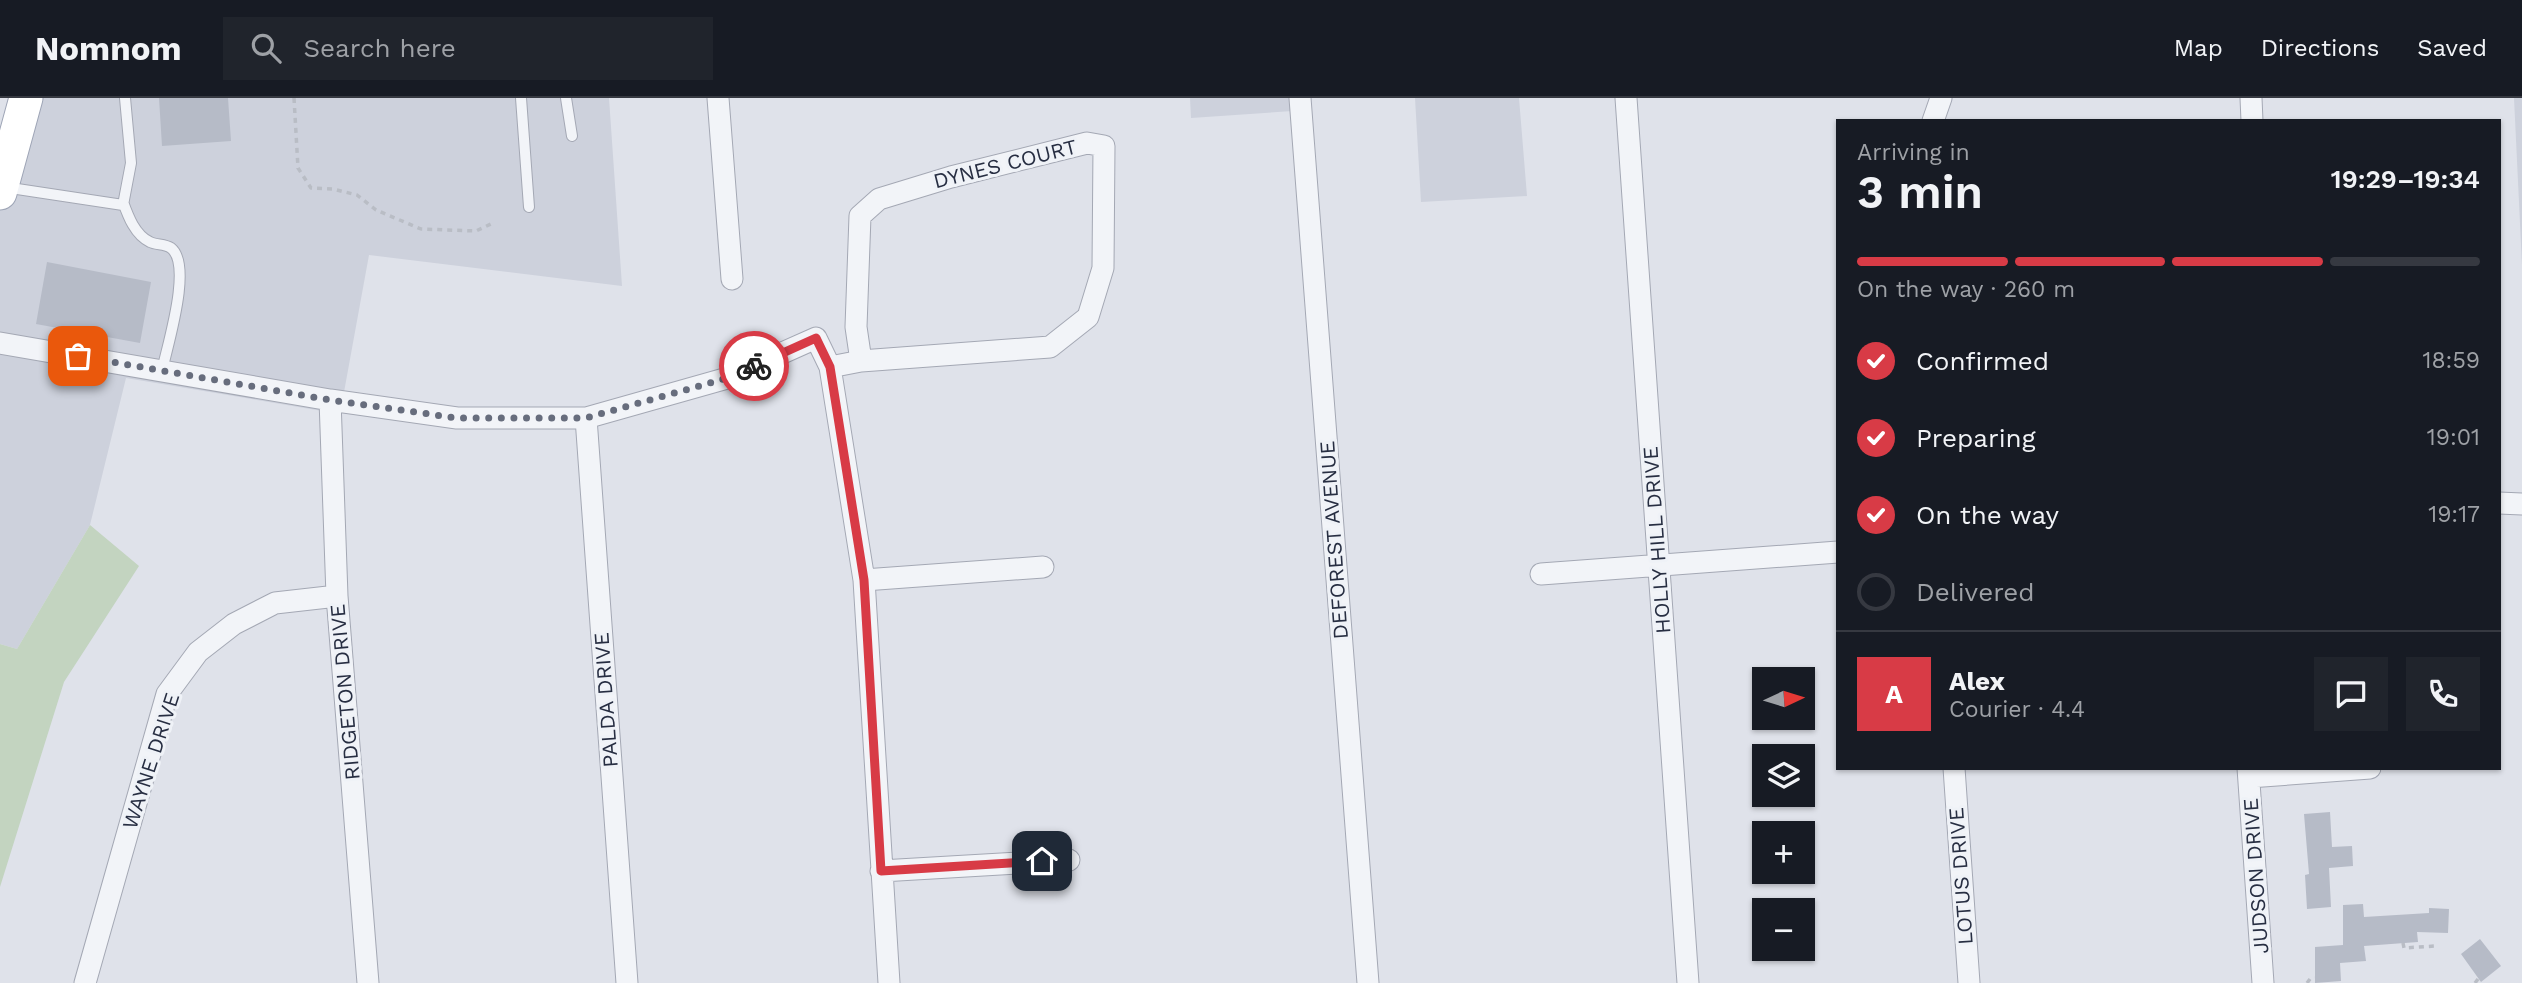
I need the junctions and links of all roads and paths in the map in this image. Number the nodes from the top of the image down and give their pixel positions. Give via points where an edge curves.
1 (26, 98) edge
2 (125, 98) edge
3 (294, 98) edge
4 (521, 98) edge
5 (566, 98) edge
6 (718, 98) edge
7 (1300, 98) edge
8 (1626, 98) edge
9 (1941, 98) edge
10 (2251, 98) edge
11 (1934, 119) edge
12 (2252, 119) edge
13 (572, 136) dead end
14 (1, 190) edge
15 (124, 202) junction
16 (529, 207) dead end
17 (495, 222) dead end
18 (732, 279) dead end
19 (0, 343) edge
20 (861, 361) junction
21 (830, 367) junction
22 (162, 371) junction
23 (330, 400) junction
24 (586, 418) junction
25 (2501, 503) edge
26 (2522, 504) edge
27 (1836, 552) edge
28 (1659, 566) junction
29 (1043, 567) dead end
30 (1541, 574) dead end
31 (864, 580) junction
32 (337, 596) junction
33 (1954, 770) edge
34 (2321, 770) edge
35 (2248, 773) edge
36 (1069, 860) dead end
37 (881, 871) junction
38 (2403, 943) dead end
39 (2435, 946) dead end
40 (2315, 978) dead end
41 (85, 983) edge
42 (368, 983) edge
43 (627, 983) edge
44 (889, 983) edge
45 (1368, 983) edge
46 (1688, 983) edge
47 (1969, 983) edge
48 (2263, 983) edge
49 (2307, 983) edge

1 - 14 main road
2 - 15 lane via 131,163
3 - 17 path via 298,168 311,188 357,195 376,210 421,229 476,231
4 - 16 lane
5 - 13 lane
6 - 18 street
7 - 45 street, DEFOREST AVENUE
8 - 28 street, HOLLY HILL DRIVE
9 - 11 street
10 - 12 street
14 - 15 lane
15 - 22 lane via 131,222 148,242 169,247 178,256 180,287
19 - 22 street
20 - 20 street, DYNES COURT via 1050,347 1088,317 1102,268 1104,146 1087,144 879,199 860,216 856,327
20 - 21 street, DYNES COURT
21 - 24 street via 816,338 724,379
21 - 31 street
22 - 23 street
23 - 24 street via 457,418
23 - 32 street, RIDGETON DRIVE
24 - 43 street, PALDA DRIVE
25 - 26 street
27 - 28 street
28 - 30 street
28 - 46 street, HOLLY HILL DRIVE
29 - 31 street
31 - 37 street
32 - 41 street, WAYNE DRIVE via 275,603 234,624 198,652 167,695
32 - 42 street, RIDGETON DRIVE
33 - 47 street, LOTUS DRIVE
34 - 35 street
35 - 48 street, JUDSON DRIVE
36 - 37 street
37 - 44 street
38 - 39 path via 2404,948
40 - 49 path

